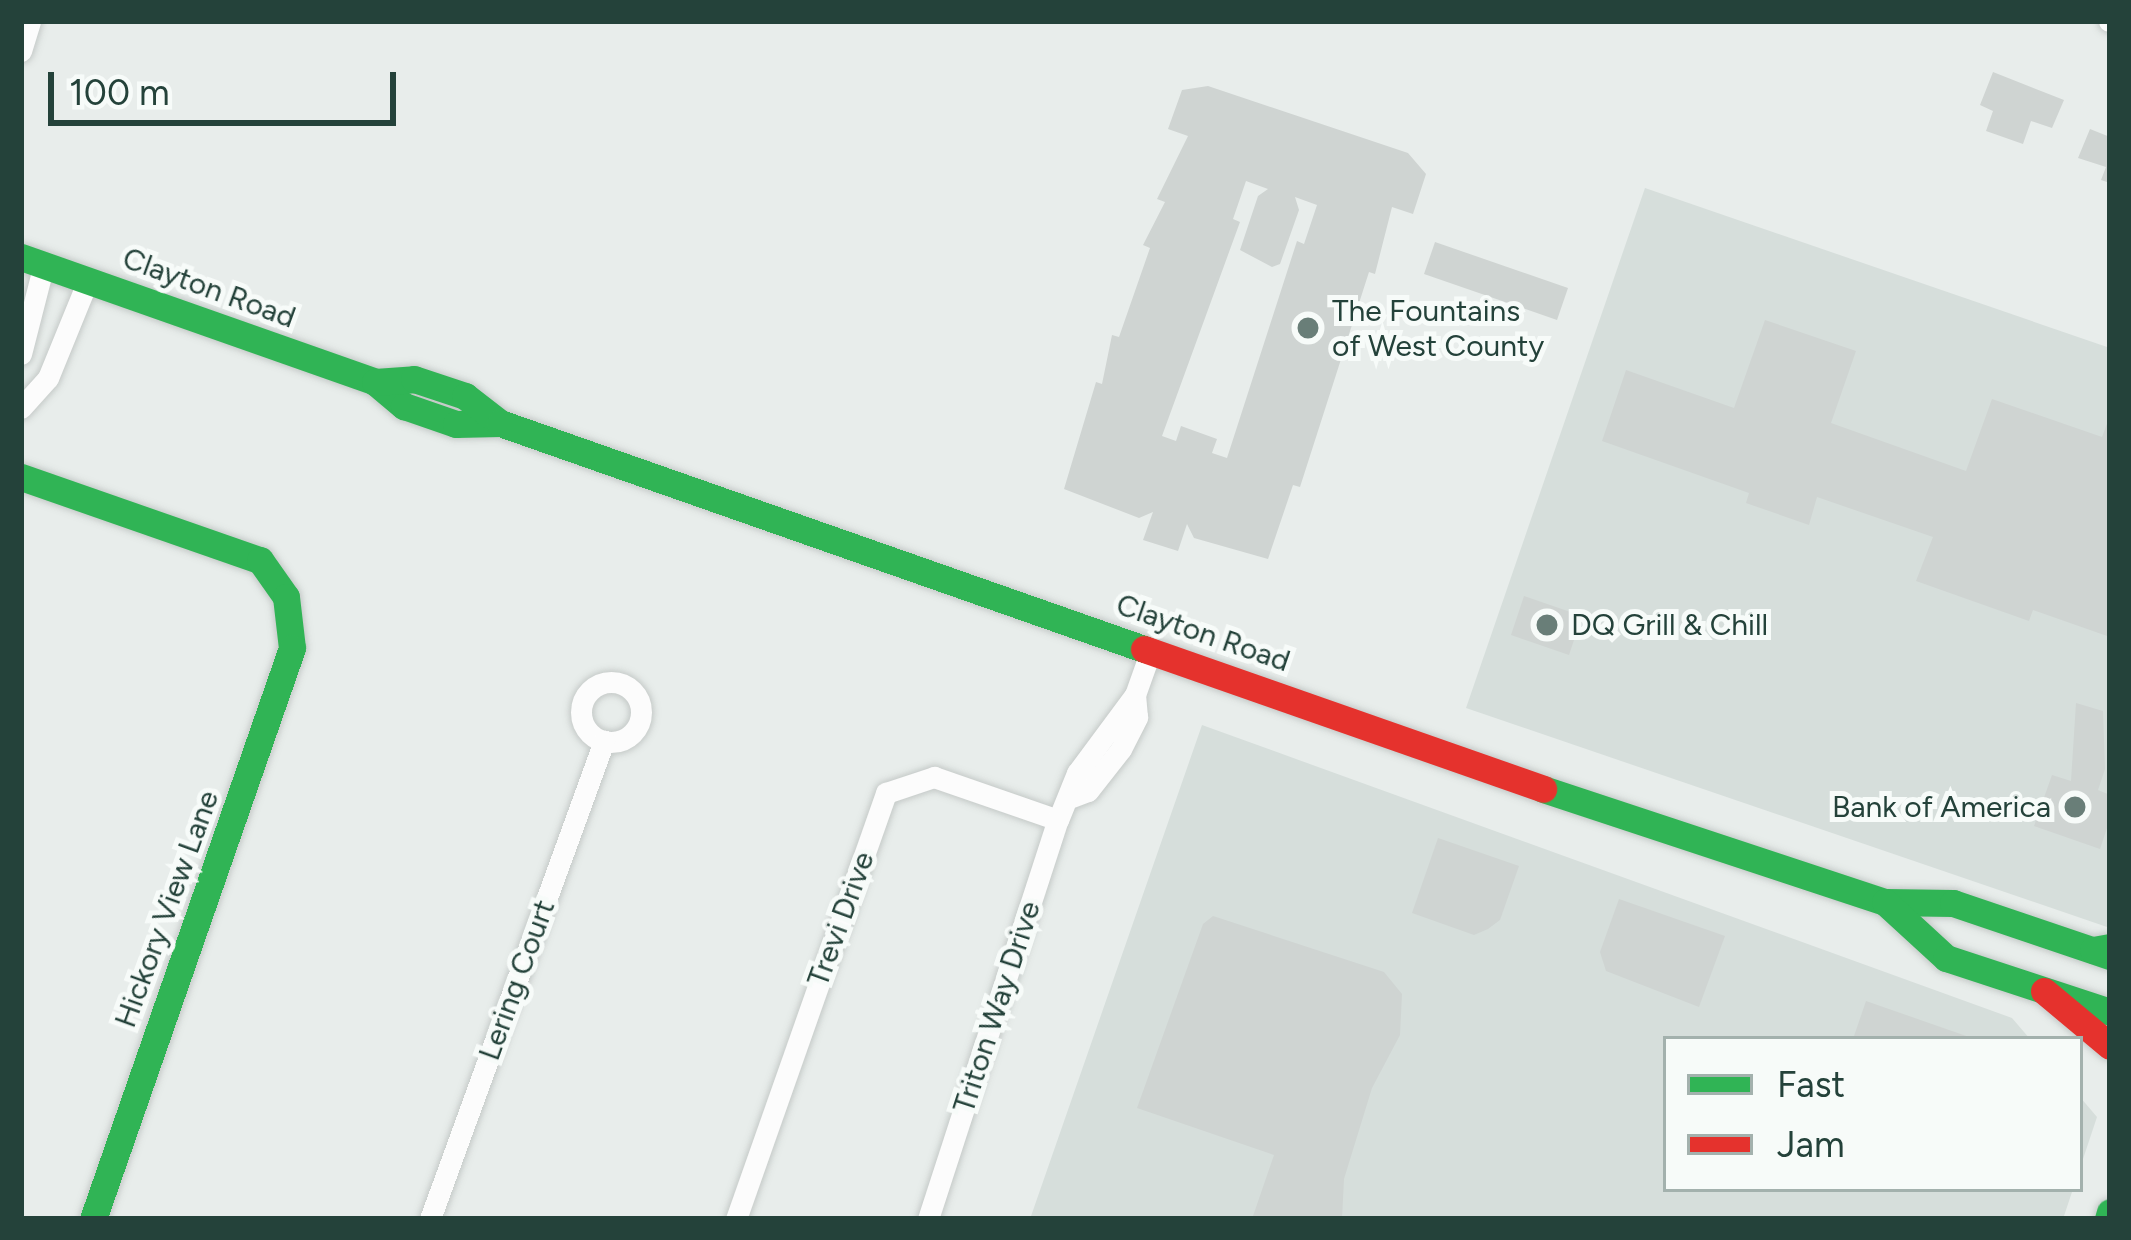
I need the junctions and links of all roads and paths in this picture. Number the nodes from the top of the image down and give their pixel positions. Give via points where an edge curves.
1 (30, 21) edge
2 (21, 51) edge
3 (33, 261) edge
4 (88, 280) junction
5 (21, 355) edge
6 (22, 395) edge
7 (21, 477) edge
8 (1151, 650) junction
9 (604, 741) dead end
10 (1058, 820) junction
11 (1885, 902) junction
12 (2104, 951) edge
13 (2044, 992) junction
14 (2110, 1012) edge
15 (2110, 1046) edge
16 (93, 1219) edge
17 (430, 1219) edge
18 (736, 1219) edge
19 (928, 1219) edge

1 - 2 street
3 - 4 main road, Clayton Road
3 - 5 street
4 - 6 street via 48,378
4 - 8 main road, Clayton Road via 375,382 414,379 465,396 500,423
7 - 16 main road, Hickory View Lane via 234,547 278,580 289,620 290,672
8 - 10 street, Triton Way Drive via 1135,695 1137,717 1121,749
8 - 11 main road, Clayton Road
9 - 17 street, Lering Court
10 - 18 street, Trevi Drive via 934,777 886,793
10 - 19 street, Triton Way Drive
11 - 12 main road, Clayton Road via 1953,903
11 - 13 main road, Clayton Road via 1946,958
13 - 14 main road, Clayton Road
13 - 15 main road

